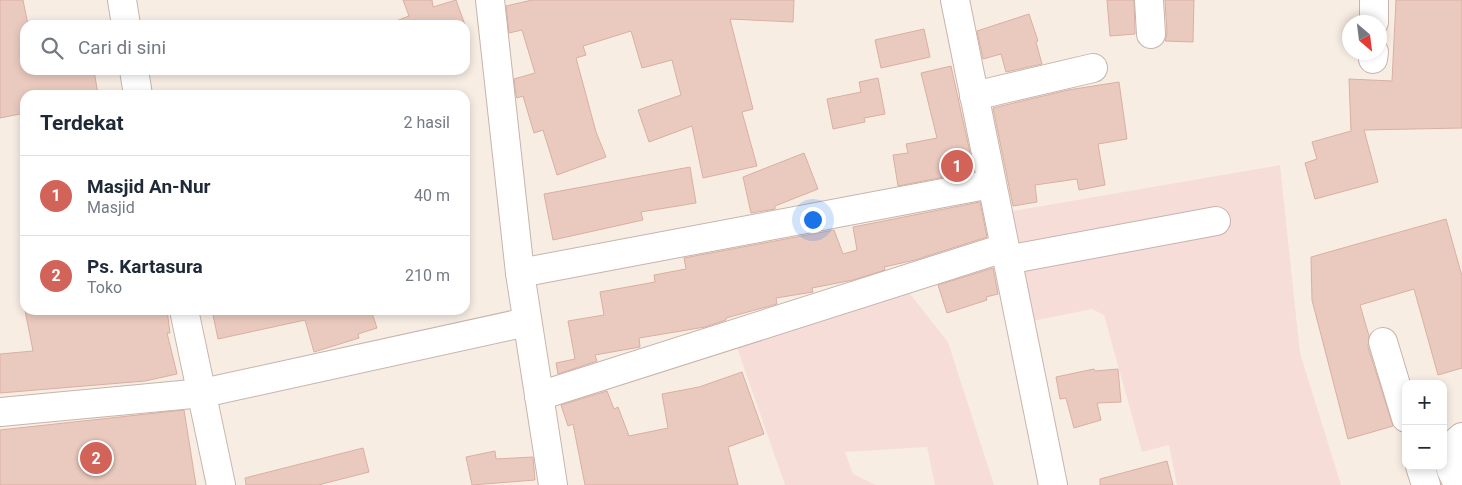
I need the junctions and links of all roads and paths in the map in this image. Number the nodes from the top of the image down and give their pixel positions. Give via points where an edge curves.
1 (122, 0) edge
2 (490, 0) edge
3 (955, 0) edge
4 (1149, 0) edge
5 (1374, 0) edge
6 (1374, 15) edge
7 (125, 20) edge
8 (1151, 34) dead end
9 (1093, 68) dead end
10 (135, 75) edge
11 (137, 90) edge
12 (974, 96) junction
13 (991, 184) junction
14 (1216, 221) dead end
15 (1006, 254) junction
16 (520, 274) junction
17 (185, 315) edge
18 (527, 322) junction
19 (1383, 342) dead end
20 (203, 393) junction
21 (539, 396) junction
22 (1402, 405) edge
23 (0, 412) edge
24 (1462, 436) edge
25 (1421, 470) edge
26 (221, 485) edge
27 (553, 485) edge
28 (1053, 485) edge
29 (1426, 485) edge
30 (1459, 485) edge

1 - 7 street
2 - 16 street
3 - 12 street
4 - 8 street
5 - 6 street
9 - 12 street
10 - 11 street
12 - 13 street
13 - 15 street
13 - 16 street
14 - 15 street
15 - 21 street
15 - 28 street
16 - 18 street
17 - 20 street
18 - 20 street
18 - 21 street
19 - 22 street
20 - 23 street
20 - 26 street
21 - 27 street
24 - 30 street via 1451,446 1447,460
25 - 29 street

